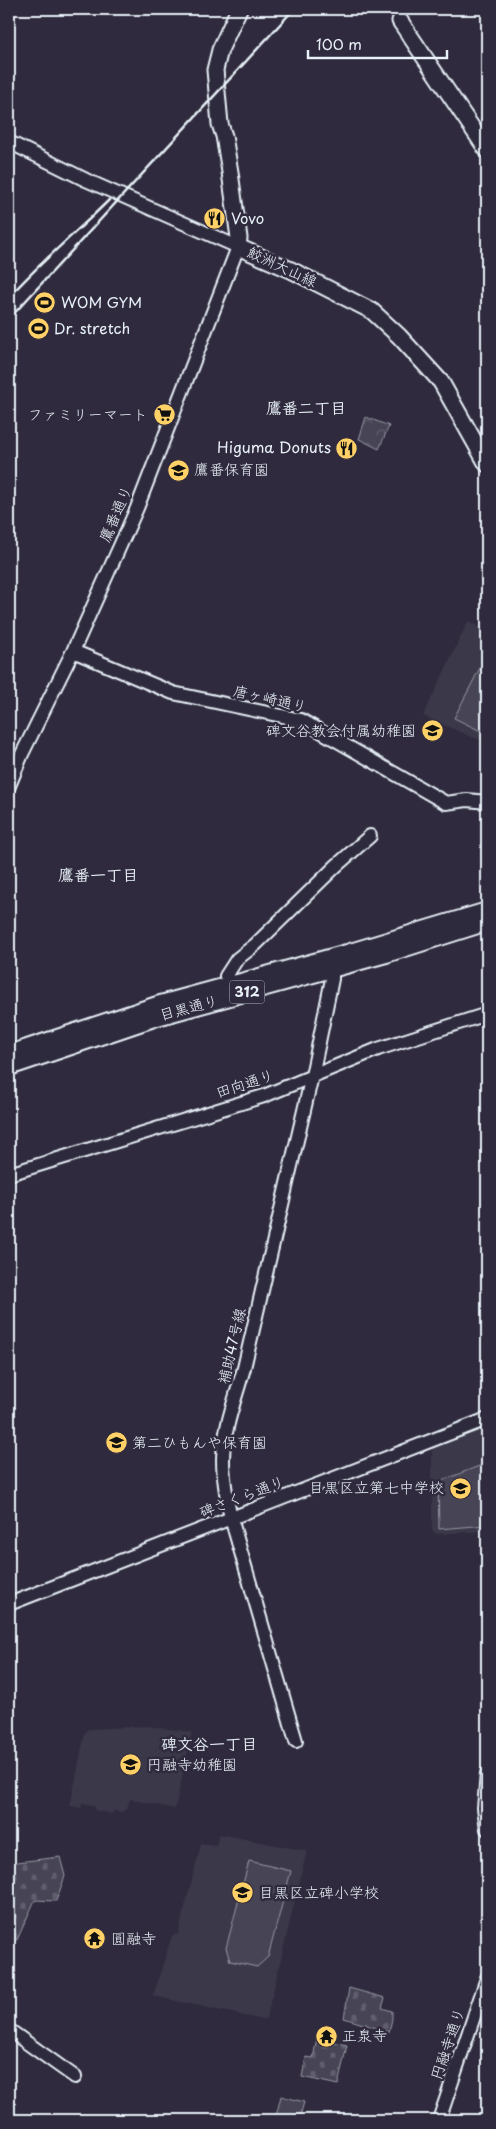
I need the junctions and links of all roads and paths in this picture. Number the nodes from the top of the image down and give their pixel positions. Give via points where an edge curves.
1 (239, 9) edge
2 (400, 21) dead end
3 (9, 142) edge
4 (487, 150) edge
5 (238, 247) junction
6 (487, 464) edge
7 (73, 651) junction
8 (9, 786) edge
9 (487, 802) edge
10 (370, 836) dead end
11 (487, 910) edge
12 (487, 922) edge
13 (333, 963) junction
14 (228, 985) junction
15 (487, 1014) edge
16 (9, 1054) edge
17 (9, 1067) edge
18 (312, 1076) junction
19 (9, 1174) edge
20 (487, 1419) edge
21 (231, 1518) junction
22 (9, 1604) edge
23 (296, 1740) dead end
24 (487, 1773) edge
25 (487, 1829) edge
26 (487, 1978) edge
27 (9, 2030) edge
28 (76, 2077) dead end
29 (439, 2120) edge

1 - 5 main road, 鮫洲大山線 via 222,43 215,70
2 - 4 main road
3 - 5 street
5 - 6 main road, 鮫洲大山線 via 372,310 441,382
5 - 7 street, 鷹番通り via 137,508
7 - 8 street, 鷹番通り
7 - 9 street, 唐ヶ崎通り via 173,693 301,720 446,804 467,800
10 - 14 street via 237,959 226,976
11 - 13 main road, 目黒通り / 312
12 - 13 main road, 目黒通り / 312
13 - 14 main road, 目黒通り / 312
13 - 17 main road, 目黒通り / 312
13 - 18 street, 補助47号線
14 - 16 main road, 目黒通り / 312
15 - 18 street, 田向通り via 378,1049
18 - 19 street, 田向通り via 264,1096
18 - 21 street, 補助47号線 via 226,1440 223,1459
20 - 21 street, 碑さくら通り
21 - 22 street, 碑さくら通り
21 - 23 street, 補助47号線
24 - 25 street via 484,1808
26 - 29 street, 円融寺通り
27 - 28 street

